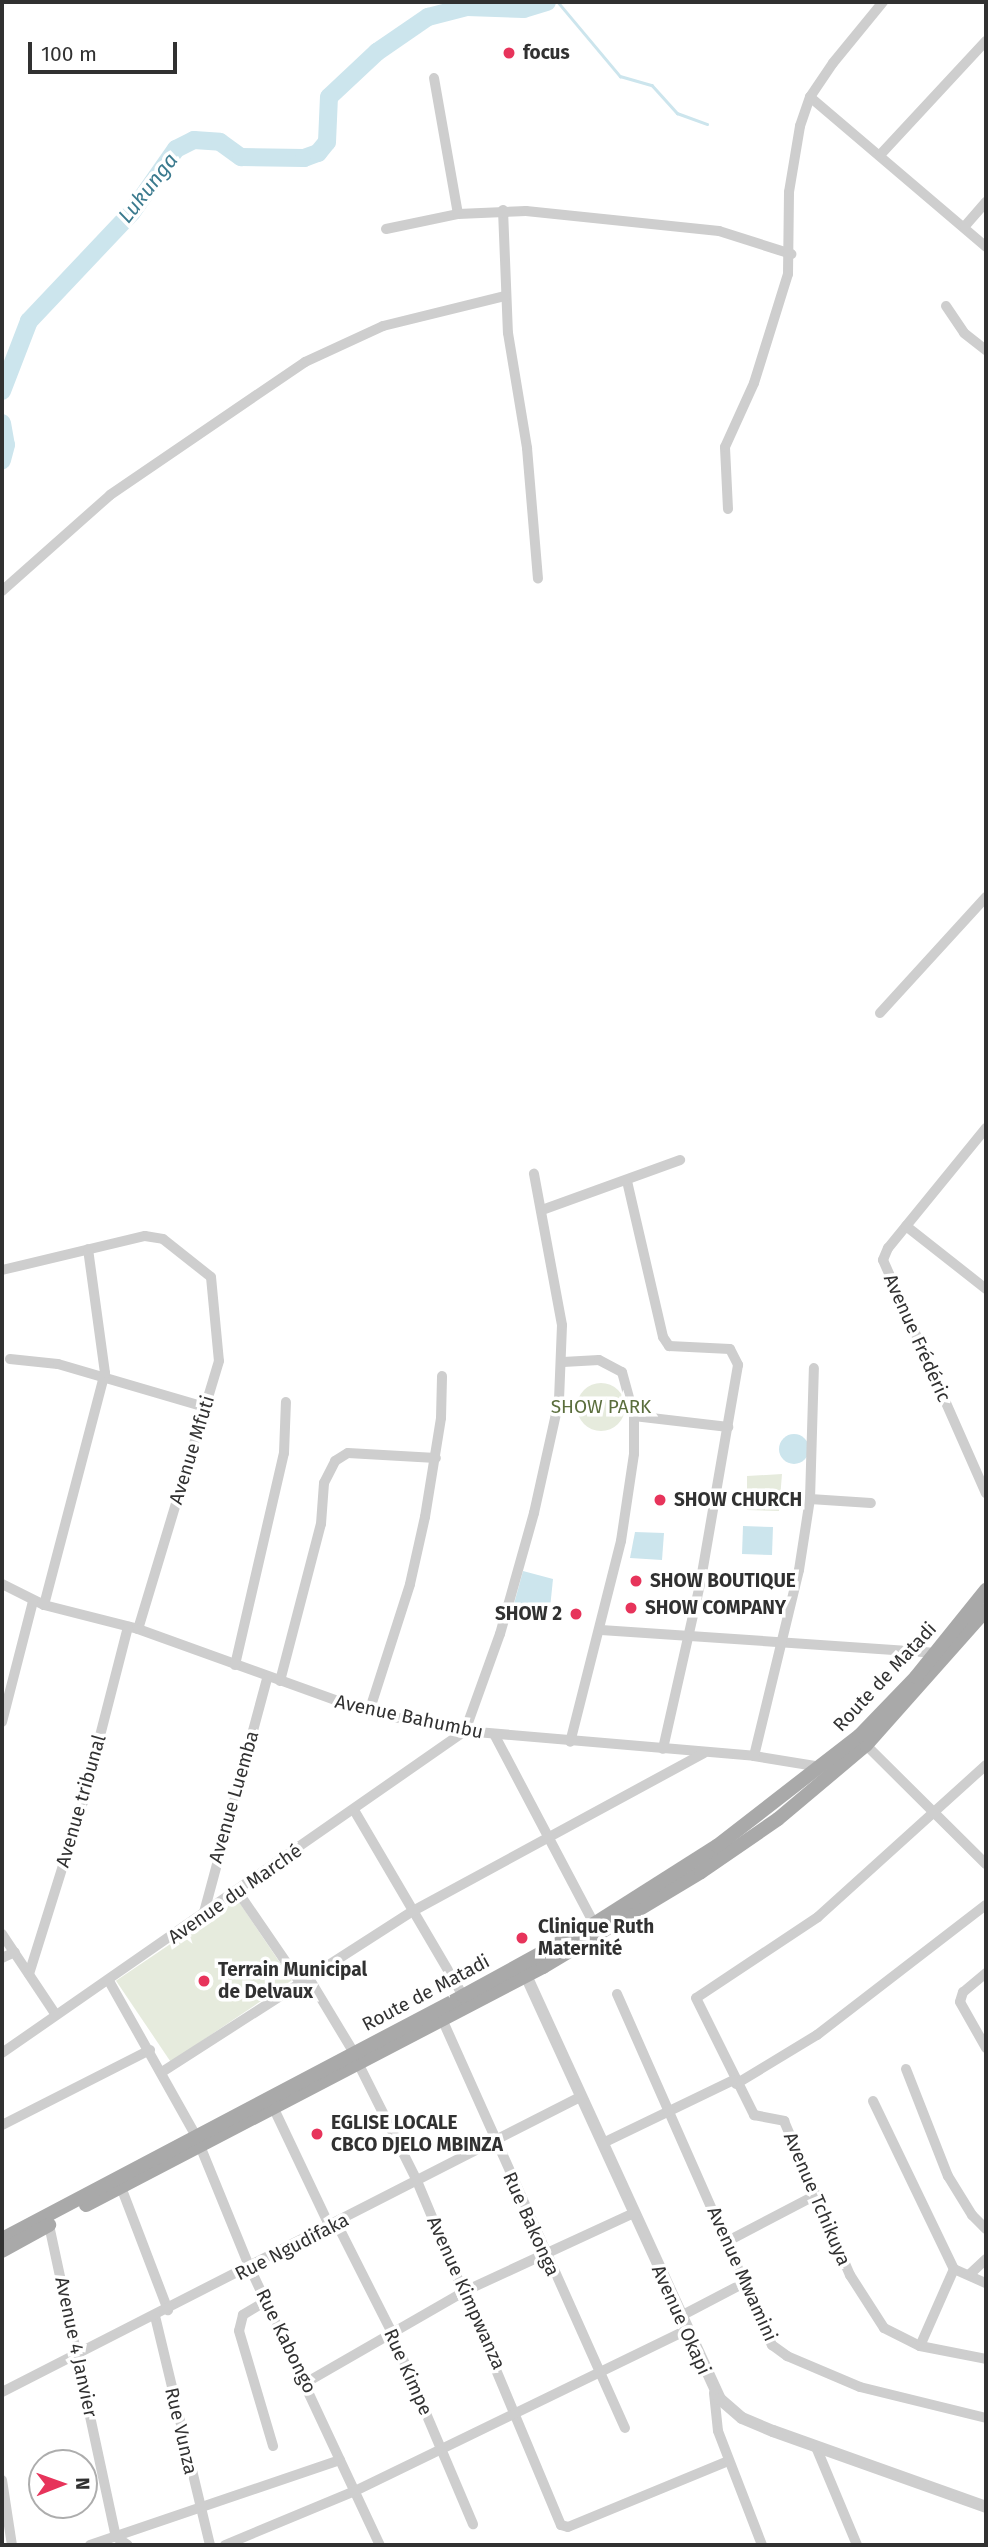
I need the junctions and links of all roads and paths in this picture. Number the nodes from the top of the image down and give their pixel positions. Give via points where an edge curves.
1 (883, 2) edge
2 (986, 41) edge
3 (434, 78) dead end
4 (810, 97) junction
5 (880, 155) junction
6 (986, 202) edge
7 (503, 210) junction
8 (458, 214) junction
9 (965, 226) junction
10 (386, 229) dead end
11 (986, 247) edge
12 (791, 254) junction
13 (505, 296) junction
14 (946, 306) dead end
15 (986, 350) edge
16 (728, 509) dead end
17 (538, 579) dead end
18 (2, 591) edge
19 (986, 898) edge
20 (880, 1013) dead end
21 (986, 1128) edge
22 (680, 1160) dead end
23 (534, 1174) dead end
24 (626, 1181) junction
25 (542, 1210) junction
26 (906, 1226) junction
27 (88, 1249) junction
28 (2, 1270) edge
29 (986, 1289) edge
30 (10, 1359) dead end
31 (563, 1362) junction
32 (814, 1368) dead end
33 (442, 1376) dead end
34 (104, 1380) junction
35 (286, 1402) dead end
36 (205, 1407) junction
37 (634, 1416) junction
38 (728, 1427) junction
39 (436, 1458) junction
40 (986, 1493) edge
41 (810, 1499) junction
42 (871, 1503) dead end
43 (2, 1584) edge
44 (986, 1590) edge
45 (39, 1603) junction
46 (986, 1610) edge
47 (133, 1628) junction
48 (601, 1630) junction
49 (689, 1637) junction
50 (956, 1638) junction
51 (779, 1640) junction
52 (937, 1653) junction
53 (235, 1665) junction
54 (267, 1678) junction
55 (279, 1681) junction
56 (369, 1712) junction
57 (2, 1721) edge
58 (465, 1731) junction
59 (494, 1734) junction
60 (570, 1742) junction
61 (866, 1745) junction
62 (663, 1749) junction
63 (704, 1752) junction
64 (754, 1756) junction
65 (986, 1765) edge
66 (829, 1770) junction
67 (354, 1810) junction
68 (936, 1815) junction
69 (547, 1839) junction
70 (986, 1864) edge
71 (698, 1866) junction
72 (238, 1892) junction
73 (986, 1905) edge
74 (413, 1911) junction
75 (203, 1916) junction
76 (593, 1924) junction
77 (2, 1934) edge
78 (15, 1952) junction
79 (2, 1958) edge
80 (523, 1970) junction
81 (986, 1973) edge
82 (30, 1974) junction
83 (303, 1978) junction
84 (109, 1981) junction
85 (617, 1994) dead end
86 (463, 1996) junction
87 (56, 2015) junction
88 (442, 2019) junction
89 (986, 2049) edge
90 (150, 2050) junction
91 (2, 2053) edge
92 (356, 2058) junction
93 (906, 2069) dead end
94 (162, 2072) junction
95 (735, 2082) junction
96 (294, 2092) junction
97 (580, 2097) junction
98 (873, 2101) dead end
99 (274, 2109) junction
100 (670, 2113) junction
101 (2, 2125) edge
102 (494, 2140) junction
103 (197, 2141) junction
104 (603, 2143) junction
105 (417, 2181) junction
106 (121, 2187) junction
107 (814, 2196) junction
108 (634, 2213) junction
109 (49, 2225) junction
110 (334, 2225) junction
111 (986, 2229) edge
112 (2, 2239) edge
113 (726, 2242) junction
114 (2, 2251) edge
115 (543, 2252) junction
116 (986, 2259) edge
117 (250, 2267) junction
118 (954, 2269) junction
119 (970, 2274) junction
120 (986, 2283) edge
121 (743, 2284) junction
122 (465, 2291) junction
123 (266, 2301) junction
124 (168, 2310) junction
125 (155, 2316) junction
126 (679, 2317) junction
127 (391, 2331) junction
128 (685, 2331) junction
129 (919, 2346) junction
130 (78, 2356) junction
131 (986, 2359) edge
132 (598, 2371) junction
133 (307, 2382) junction
134 (2, 2392) edge
135 (715, 2393) junction
136 (516, 2410) junction
137 (986, 2418) edge
138 (625, 2428) dead end
139 (273, 2446) dead end
140 (816, 2447) junction
141 (442, 2450) junction
142 (340, 2460) junction
143 (728, 2461) junction
144 (2, 2480) edge
145 (355, 2491) junction
146 (198, 2507) junction
147 (986, 2507) edge
148 (473, 2524) dead end
149 (116, 2537) junction
150 (8, 2544) edge
151 (90, 2545) edge
152 (128, 2545) edge
153 (210, 2545) edge
154 (225, 2545) edge
155 (380, 2545) edge
156 (762, 2545) edge
157 (856, 2545) edge

1 - 4 street
2 - 5 street
3 - 8 street
4 - 5 street
4 - 12 street via 793,154 788,206
5 - 9 street
6 - 9 street
7 - 8 street
7 - 12 street via 719,231
7 - 13 street
8 - 10 street
9 - 11 street
12 - 16 street via 754,383 725,447
13 - 17 street via 527,448
13 - 18 street via 383,326 305,362 110,495
14 - 15 street via 964,333
19 - 20 street
21 - 26 street, Avenue Frédéric
22 - 24 street
23 - 25 street
24 - 25 street
24 - 38 street via 669,1346 730,1349 738,1358
25 - 31 street
26 - 29 street
26 - 40 street, Avenue Frédéric via 883,1260
27 - 28 street
27 - 34 street via 100,1313
27 - 36 street, Avenue Mfuti via 121,1238 163,1239 205,1270 215,1290 219,1360
30 - 34 street via 58,1364
31 - 37 street via 599,1360 622,1372
31 - 58 street via 534,1513 500,1634
32 - 41 street
33 - 39 street
34 - 36 street
34 - 45 street
35 - 53 street via 284,1453
36 - 47 street, Avenue Mfuti
37 - 38 street
37 - 48 street via 628,1498
38 - 49 street
39 - 55 street via 348,1453 335,1461 324,1483 321,1524
39 - 56 street via 410,1584
41 - 42 street
41 - 51 street via 799,1570
43 - 45 street, Avenue Bahumbu
44 - 50 main road, Route de Matadi
45 - 47 street, Avenue Bahumbu
45 - 57 street
46 - 50 main road, Route de Matadi
47 - 53 street, Avenue Bahumbu
47 - 82 street, Avenue tribunal
48 - 49 street
48 - 60 street
49 - 51 street
49 - 62 street
50 - 52 main road, Route de Matadi
50 - 61 main road, Route de Matadi
51 - 52 street
51 - 64 street
52 - 66 main road, Route de Matadi
53 - 54 street, Avenue Bahumbu
54 - 55 street, Avenue Bahumbu
54 - 75 street, Avenue Luemba
55 - 56 street, Avenue Bahumbu
56 - 58 street, Avenue Bahumbu
58 - 59 street, Avenue Bahumbu
58 - 67 street, Avenue du Marché
59 - 60 street, Avenue Bahumbu
59 - 69 street
60 - 62 street, Avenue Bahumbu
61 - 66 main road, Route de Matadi
61 - 68 street
62 - 63 street, Avenue Bahumbu
63 - 64 street, Avenue Bahumbu
63 - 69 street
64 - 66 street, Avenue Bahumbu
65 - 68 street
66 - 71 main road, Route de Matadi
67 - 72 street, Avenue du Marché
67 - 74 street
68 - 70 street
68 - 95 street, Avenue Tchikuya via 818,1917 699,1992 696,1998
69 - 74 street
69 - 76 street
71 - 76 main road, Route de Matadi
71 - 80 main road, Route de Matadi
72 - 75 street, Avenue du Marché
72 - 83 street, Avenue Kimpwanza
73 - 95 street via 828,2027
74 - 83 street
74 - 86 street
75 - 84 street, Avenue du Marché
76 - 80 main road, Route de Matadi
77 - 78 street
78 - 79 street
78 - 82 street
80 - 86 main road, Route de Matadi
80 - 88 main road, Route de Matadi
80 - 97 street, Avenue Okapi
81 - 89 street via 963,1992 960,2002
82 - 87 street
83 - 92 street, Avenue Kimpwanza
83 - 94 street
84 - 87 street, Avenue du Marché
84 - 90 street, Rue Kabongo
85 - 100 street, Avenue Mwamini
86 - 92 main road, Route de Matadi
87 - 91 street, Avenue du Marché
88 - 92 main road, Route de Matadi
88 - 102 street, Rue Bakonga
90 - 94 street, Rue Kabongo
90 - 101 street
92 - 96 main road, Route de Matadi
92 - 105 street, Avenue Kimpwanza
93 - 111 street via 948,2176
94 - 103 street, Rue Kabongo
95 - 100 street
95 - 107 street, Avenue Tchikuya via 758,2118 784,2121
96 - 99 main road, Route de Matadi
96 - 103 main road, Route de Matadi
97 - 102 street, Rue Ngudifaka
97 - 104 street, Avenue Okapi
98 - 118 street
99 - 103 main road, Route de Matadi
99 - 110 street, Rue Kimpe
100 - 104 street
100 - 113 street, Avenue Mwamini
102 - 105 street, Rue Ngudifaka
102 - 115 street, Rue Bakonga
103 - 106 main road, Route de Matadi
103 - 112 main road, Route de Matadi
103 - 117 street, Rue Kabongo
104 - 108 street, Avenue Okapi
105 - 110 street, Rue Ngudifaka
105 - 122 street, Avenue Kimpwanza
106 - 109 main road, Route de Matadi
106 - 124 street
107 - 113 street
107 - 129 street, Avenue Tchikuya via 850,2275 884,2328
108 - 115 street
108 - 126 street, Avenue Okapi
109 - 114 main road, Route de Matadi
109 - 130 street, Avenue 4 Janvier
110 - 117 street, Rue Ngudifaka
110 - 127 street, Rue Kimpe
113 - 121 street, Avenue Mwamini
115 - 122 street
115 - 132 street, Rue Bakonga
116 - 119 street
117 - 123 street, Rue Kabongo
117 - 124 street, Rue Ngudifaka
118 - 119 street
118 - 129 street
119 - 120 street
121 - 126 street
121 - 137 street, Avenue Mwamini via 778,2352 860,2387
122 - 127 street
122 - 136 street, Avenue Kimpwanza
123 - 133 street, Rue Kabongo
123 - 139 street via 243,2315 239,2332
124 - 125 street, Rue Ngudifaka
125 - 130 street, Rue Ngudifaka
125 - 146 street, Rue Vunza
126 - 128 street, Avenue Okapi
127 - 133 street
127 - 141 street, Rue Kimpe
128 - 132 street
128 - 135 street, Avenue Okapi
129 - 131 street, Avenue Tchikuya
130 - 134 street, Rue Ngudifaka
130 - 149 street, Avenue 4 Janvier
132 - 136 street
132 - 138 street, Rue Bakonga
133 - 142 street, Rue Kabongo
135 - 140 street, Avenue Okapi via 742,2418
135 - 143 street via 718,2431
136 - 141 street
136 - 143 street, Avenue Kimpwanza via 564,2527
140 - 147 street, Avenue Okapi
140 - 157 street
141 - 145 street
141 - 148 street, Rue Kimpe
142 - 145 street, Rue Kabongo
142 - 146 street
143 - 156 street
144 - 150 street
145 - 154 street
145 - 155 street, Rue Kabongo
146 - 149 street
146 - 153 street, Rue Vunza
149 - 151 street
149 - 152 street

